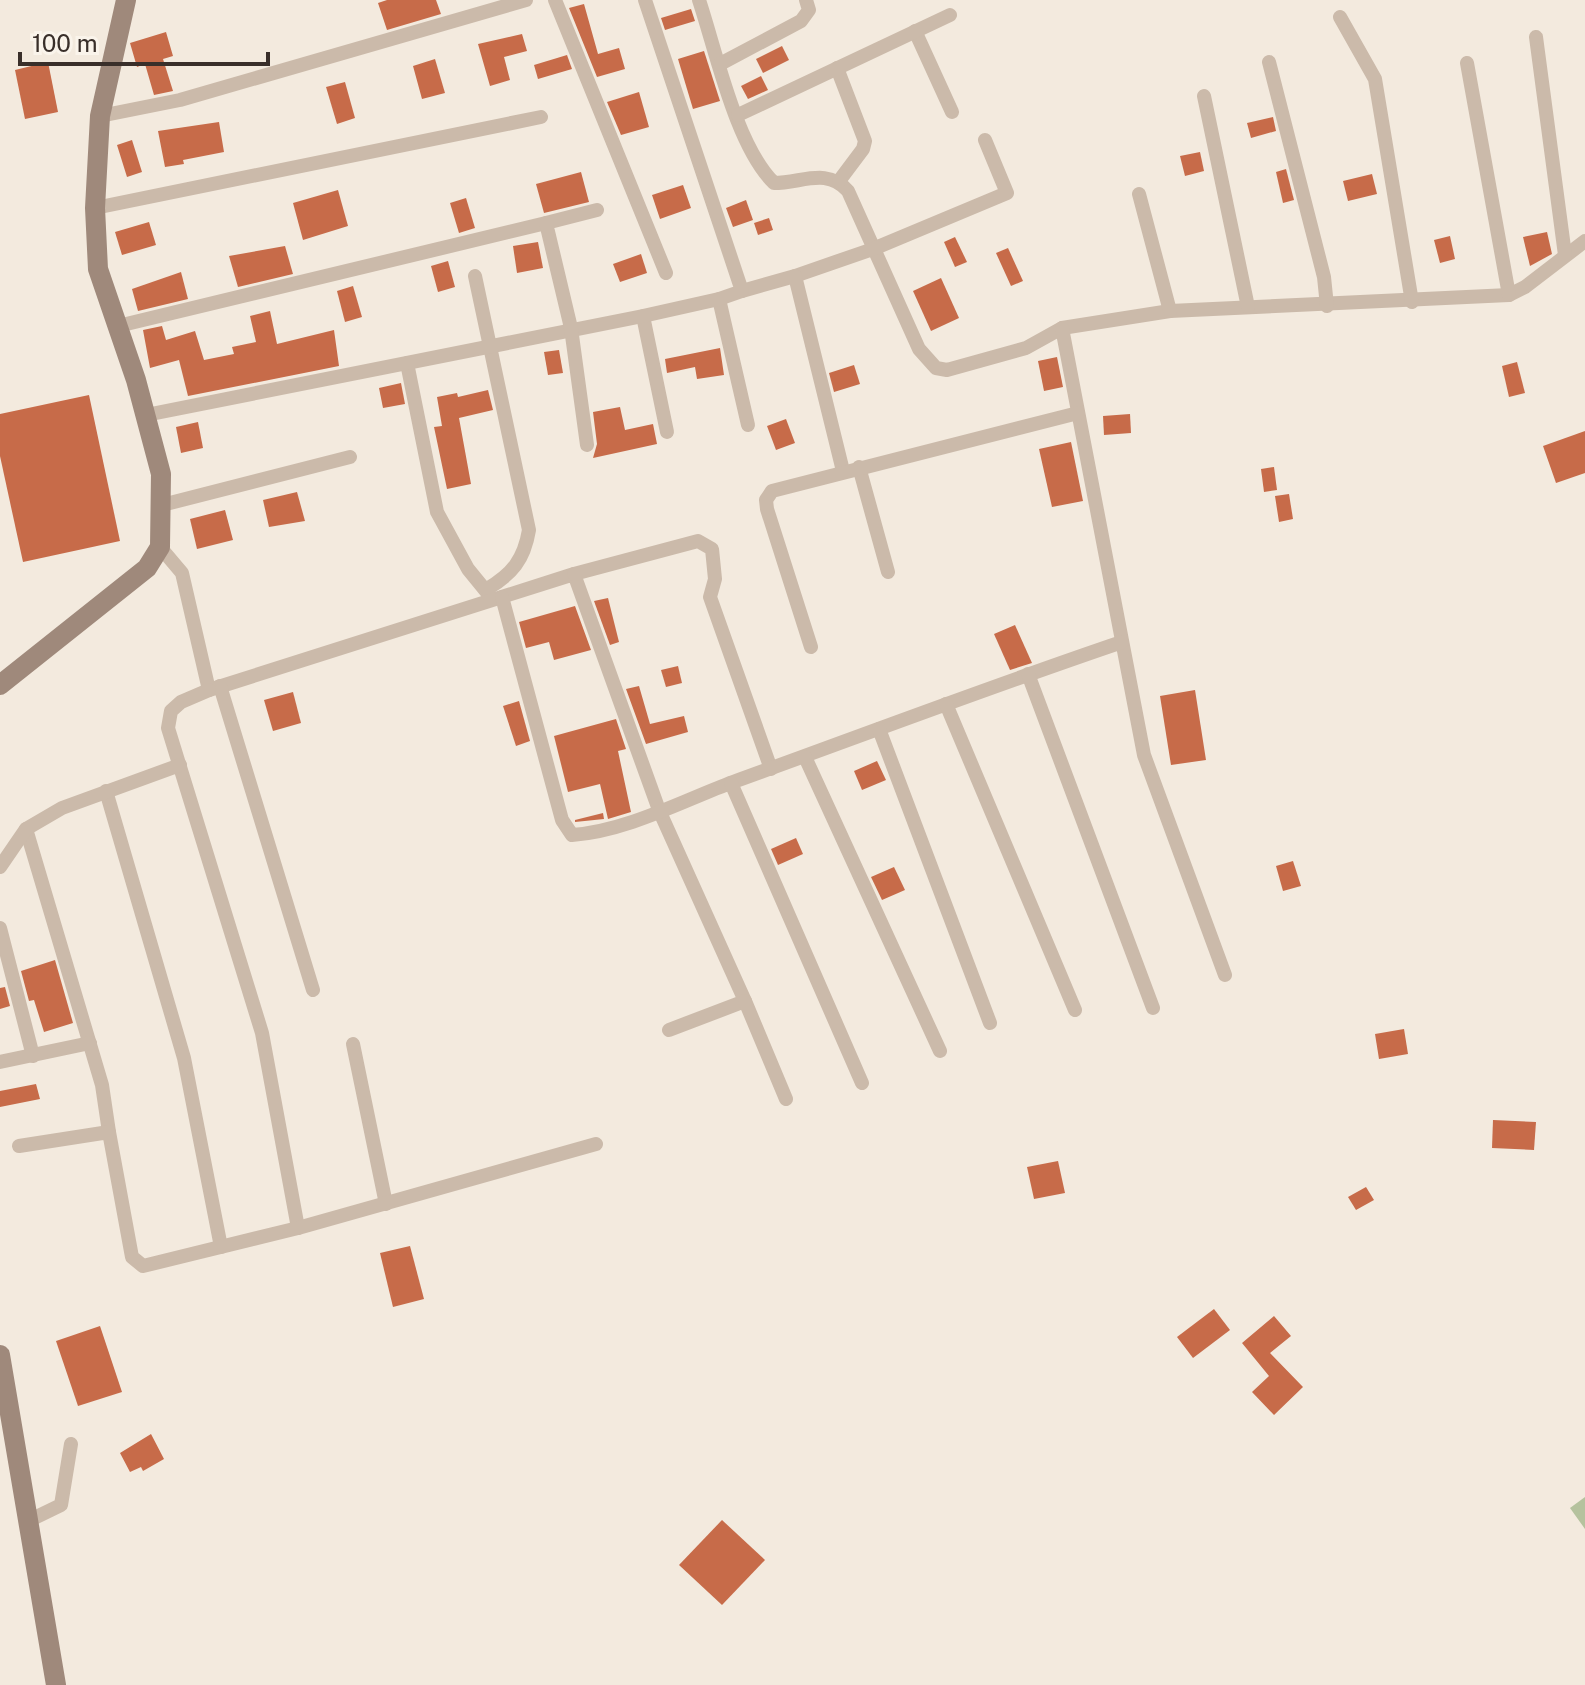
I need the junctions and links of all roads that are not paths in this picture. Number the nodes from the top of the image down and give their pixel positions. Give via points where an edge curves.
1 (126, 0) edge
2 (526, 0) edge
3 (555, 0) edge
4 (645, 0) edge
5 (699, 0) edge
6 (806, 0) edge
7 (950, 15) dead end
8 (1340, 17) dead end
9 (915, 31) junction
10 (1536, 37) dead end
11 (1269, 62) dead end
12 (1467, 63) dead end
13 (720, 64) junction
14 (837, 68) junction
15 (1204, 96) dead end
16 (952, 112) dead end
17 (738, 115) junction
18 (100, 116) junction
19 (541, 117) dead end
20 (985, 140) dead end
21 (839, 181) junction
22 (1139, 194) dead end
23 (95, 208) junction
24 (597, 210) dead end
25 (546, 223) junction
26 (1585, 241) edge
27 (873, 249) junction
28 (1565, 255) junction
29 (666, 273) dead end
30 (475, 276) dead end
31 (795, 276) junction
32 (742, 291) junction
33 (1509, 295) junction
34 (719, 299) junction
35 (1412, 302) junction
36 (1327, 306) junction
37 (1248, 307) junction
38 (1170, 311) junction
39 (643, 316) junction
40 (118, 326) junction
41 (571, 328) junction
42 (1062, 328) junction
43 (490, 345) junction
44 (407, 363) junction
45 (1078, 413) junction
46 (146, 415) junction
47 (748, 425) dead end
48 (667, 432) dead end
49 (587, 445) dead end
50 (350, 457) dead end
51 (859, 467) junction
52 (843, 471) junction
53 (162, 505) junction
54 (160, 547) junction
55 (888, 572) dead end
56 (574, 574) junction
57 (494, 595) junction
58 (1122, 642) junction
59 (811, 647) dead end
60 (1028, 674) junction
61 (0, 685) edge
62 (214, 688) junction
63 (946, 704) junction
64 (879, 729) junction
65 (805, 757) junction
66 (180, 765) junction
67 (771, 769) junction
68 (731, 783) junction
69 (106, 791) junction
70 (659, 810) junction
71 (26, 829) junction
72 (0, 867) edge
73 (0, 928) edge
74 (1225, 975) dead end
75 (313, 990) dead end
76 (745, 1001) junction
77 (1153, 1008) dead end
78 (1075, 1010) dead end
79 (990, 1023) dead end
80 (669, 1030) dead end
81 (90, 1043) junction
82 (353, 1044) dead end
83 (940, 1051) dead end
84 (33, 1056) junction
85 (0, 1062) edge
86 (862, 1083) dead end
87 (786, 1099) dead end
88 (109, 1132) junction
89 (596, 1144) dead end
90 (19, 1146) dead end
91 (386, 1204) junction
92 (298, 1228) junction
93 (221, 1247) junction
94 (0, 1355) edge
95 (71, 1444) dead end
96 (28, 1521) junction
97 (56, 1685) edge

1 - 18 main road
2 - 18 street via 180,100
3 - 29 street
4 - 32 street
5 - 13 street
6 - 13 street via 809,10 801,21
7 - 9 street
8 - 35 street via 1375,79
9 - 14 street
9 - 16 street
10 - 28 street
11 - 36 street
12 - 33 street
13 - 17 street
14 - 17 street
14 - 21 street via 865,141
15 - 37 street
17 - 21 street via 760,169 774,183 822,176
18 - 23 main road
19 - 23 street
20 - 27 street via 1007,193
21 - 27 street
22 - 38 street
23 - 40 main road via 98,269
24 - 25 street
25 - 40 street
25 - 41 street
26 - 28 street
27 - 31 street
27 - 42 street via 919,349 936,368 947,370 1026,348
28 - 33 street
30 - 43 street
31 - 32 street
31 - 52 street
32 - 34 street
33 - 35 street
34 - 39 street
34 - 47 street
35 - 36 street
36 - 37 street
37 - 38 street
38 - 42 street
39 - 41 street
39 - 48 street
40 - 46 main road
41 - 43 street
41 - 49 street
42 - 45 street
43 - 44 street
43 - 57 street via 529,530 519,563
44 - 46 street
44 - 57 street via 437,512 468,569
45 - 51 street
45 - 58 street
46 - 53 main road via 161,474
50 - 53 street
51 - 52 street
51 - 55 street
52 - 59 street via 772,491 766,500
53 - 54 main road
54 - 61 main road via 147,568
54 - 62 street via 182,573
56 - 57 street
56 - 67 street via 698,541 712,549 715,579 710,597
56 - 70 street
57 - 62 street
57 - 70 street via 567,831 587,834
58 - 60 street
58 - 74 street via 1144,755
60 - 63 street
60 - 77 street
62 - 66 street via 171,711 168,728
62 - 75 street
63 - 64 street
63 - 78 street
64 - 65 street
64 - 79 street
65 - 67 street
65 - 83 street
66 - 69 street
66 - 92 street via 262,1033
67 - 68 street
68 - 70 street
68 - 86 street
69 - 71 street
69 - 93 street via 184,1058
70 - 76 street
71 - 72 street
71 - 81 street
73 - 84 street
76 - 80 street
76 - 87 street
81 - 84 street
81 - 88 street
82 - 91 street
84 - 85 street
88 - 90 street
88 - 93 street via 134,1262 150,1265
89 - 91 street
91 - 92 street
92 - 93 street
94 - 96 main road
95 - 96 street via 61,1505
96 - 97 main road

